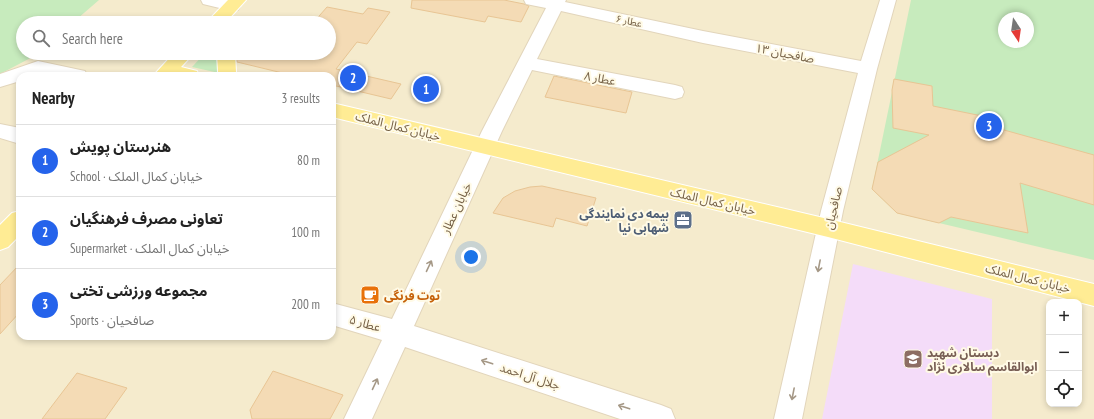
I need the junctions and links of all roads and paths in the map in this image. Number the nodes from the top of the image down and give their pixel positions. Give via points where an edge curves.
1 (209, 0) edge
2 (532, 0) edge
3 (888, 0) edge
4 (557, 2) edge
5 (227, 13) edge
6 (703, 37) joint
7 (178, 60) edge
8 (226, 60) edge
9 (526, 63) junction
10 (868, 69) junction
11 (24, 72) edge
12 (60, 72) edge
13 (166, 72) edge
14 (227, 72) edge
15 (16, 75) edge
16 (0, 81) edge
17 (674, 92) dead end
18 (336, 111) edge
19 (0, 131) edge
20 (16, 135) edge
21 (486, 147) junction
22 (828, 228) junction
23 (1094, 295) edge
24 (336, 315) edge
25 (398, 332) junction
26 (358, 419) edge
27 (661, 419) edge
28 (788, 419) edge

1 - 5 street
2 - 4 street, عطار ۶
3 - 10 street, صافحیان
4 - 6 street, عطار ۶
4 - 9 street, خیابان عطار
6 - 10 street, صافحیان ۱۳
7 - 13 main road
8 - 14 main road
9 - 17 street, عطار ۸
9 - 21 street, خیابان عطار
10 - 22 street, صافحیان
11 - 12 street via 38,67
15 - 16 street
18 - 21 main road, خیابان کمال الملک
19 - 20 street
21 - 22 main road, خیابان کمال الملک
25 -> 21 street, خیابان عطار
22 - 23 main road, خیابان کمال الملک
22 -> 28 street, صافحیان
24 - 25 street, عطار ۵
26 -> 25 street, خیابان عطار
27 -> 25 street, جلال آل احمد

